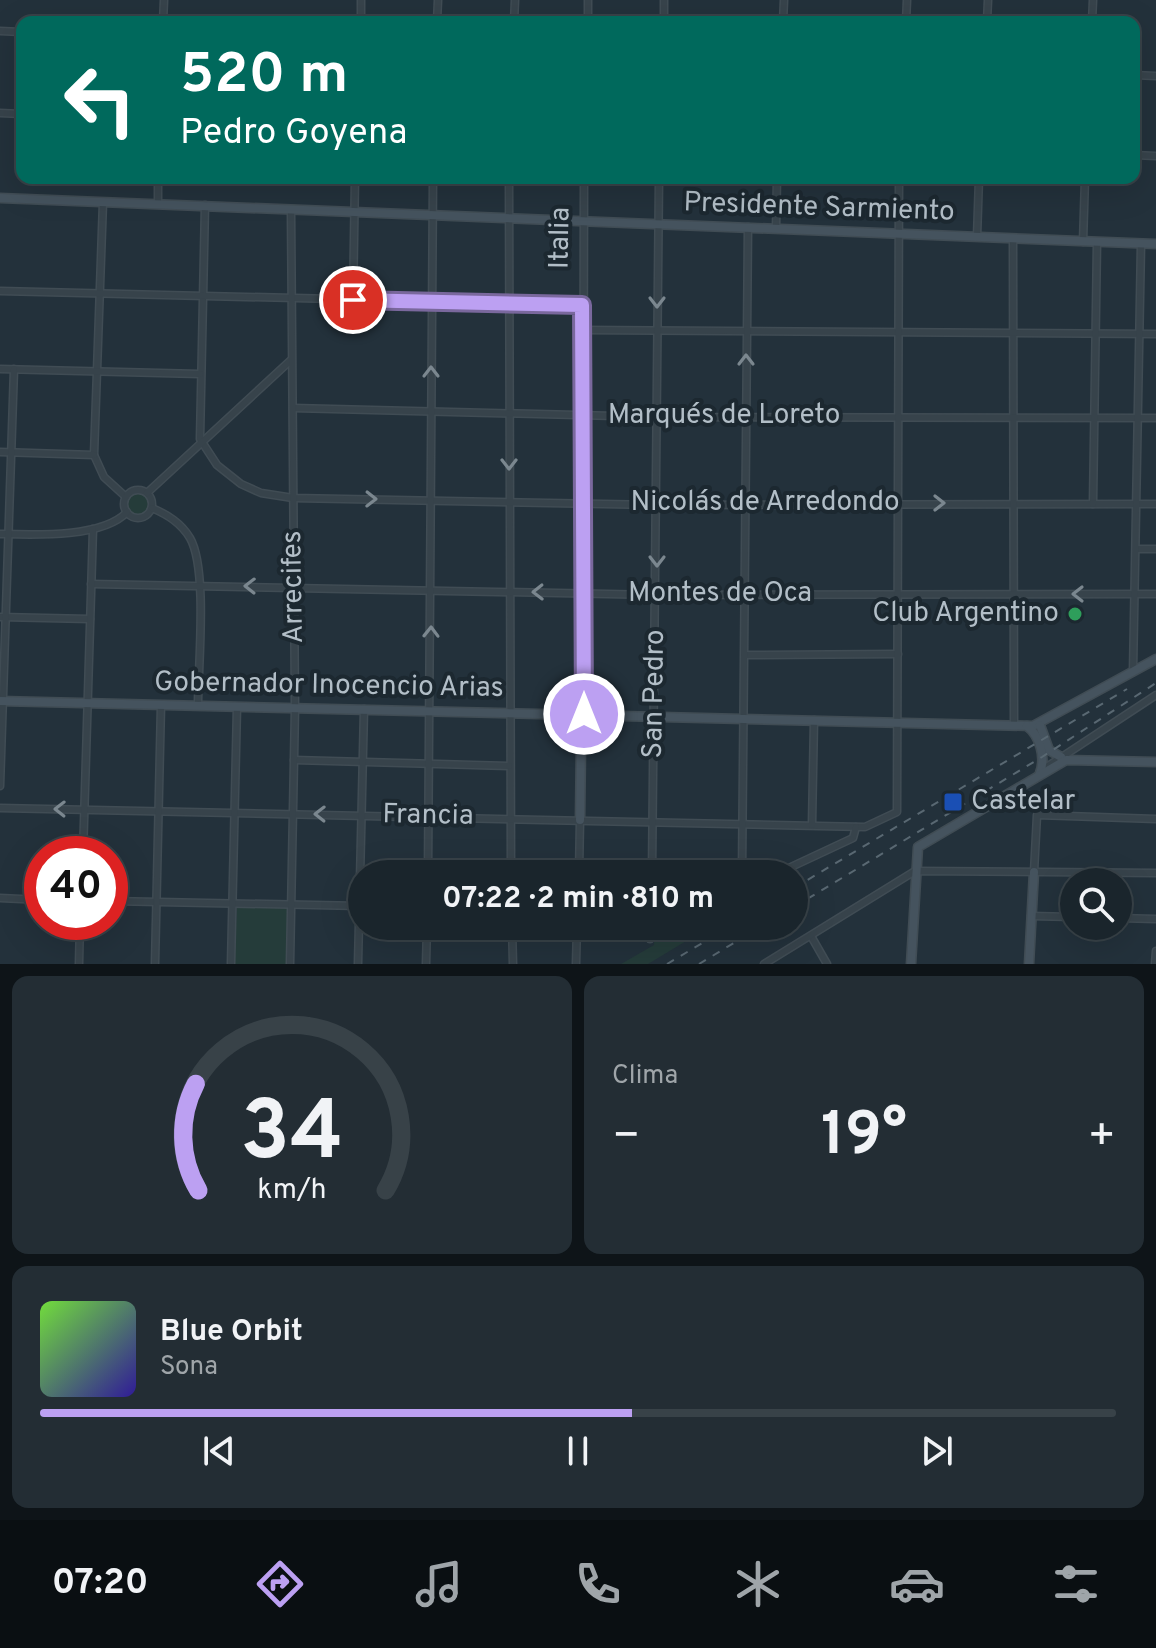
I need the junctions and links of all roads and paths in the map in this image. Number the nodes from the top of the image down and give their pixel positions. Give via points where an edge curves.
1 (158, 184) edge
2 (355, 184) edge
3 (433, 184) edge
4 (509, 184) edge
5 (584, 184) edge
6 (659, 184) edge
7 (777, 184) edge
8 (899, 184) edge
9 (979, 184) edge
10 (1085, 184) edge
11 (0, 198) edge
12 (103, 202) junction
13 (158, 203) junction
14 (205, 205) junction
15 (291, 210) junction
16 (354, 211) junction
17 (432, 214) junction
18 (508, 218) junction
19 (583, 221) junction
20 (657, 224) junction
21 (748, 227) junction
22 (776, 228) junction
23 (898, 233) junction
24 (977, 237) junction
25 (1013, 239) junction
26 (1083, 242) junction
27 (1097, 242) junction
28 (1141, 244) junction
29 (1156, 244) edge
30 (0, 291) edge
31 (99, 295) junction
32 (202, 297) junction
33 (291, 299) junction
34 (353, 300) junction
35 (431, 301) junction
36 (509, 304) junction
37 (582, 305) junction
38 (582, 330) junction
39 (897, 331) junction
40 (1013, 331) junction
41 (1095, 331) junction
42 (656, 332) junction
43 (746, 332) junction
44 (1139, 333) junction
45 (1156, 334) edge
46 (291, 360) junction
47 (0, 369) edge
48 (14, 369) junction
49 (98, 372) junction
50 (200, 374) junction
51 (293, 408) junction
52 (431, 413) junction
53 (509, 414) junction
54 (583, 415) junction
55 (1013, 416) junction
56 (655, 417) junction
57 (746, 417) junction
58 (898, 417) junction
59 (1094, 417) junction
60 (1138, 418) junction
61 (1156, 418) edge
62 (202, 444) junction
63 (0, 452) edge
64 (12, 453) junction
65 (94, 455) junction
66 (147, 493) junction
67 (126, 497) junction
68 (293, 498) junction
69 (431, 500) junction
70 (510, 502) junction
71 (582, 502) junction
72 (898, 503) junction
73 (1013, 503) junction
74 (1093, 504) junction
75 (1136, 504) junction
76 (1156, 504) edge
77 (657, 505) junction
78 (746, 505) junction
79 (152, 508) junction
80 (127, 512) junction
81 (93, 529) junction
82 (0, 534) edge
83 (10, 535) junction
84 (1136, 549) junction
85 (1156, 549) edge
86 (91, 584) junction
87 (199, 585) junction
88 (294, 587) junction
89 (431, 592) junction
90 (583, 592) junction
91 (509, 593) junction
92 (898, 594) junction
93 (1013, 594) junction
94 (1134, 594) junction
95 (1156, 594) edge
96 (657, 595) junction
97 (747, 595) junction
98 (3, 617) edge
99 (90, 619) junction
100 (898, 654) junction
101 (747, 655) junction
102 (1156, 659) edge
103 (1133, 672) junction
104 (1156, 695) edge
105 (2, 702) edge
106 (89, 704) junction
107 (161, 705) junction
108 (198, 705) junction
109 (237, 707) junction
110 (295, 708) junction
111 (364, 709) junction
112 (430, 710) junction
113 (510, 712) junction
114 (584, 714) junction
115 (656, 716) junction
116 (746, 718) junction
117 (814, 720) junction
118 (899, 723) junction
119 (1014, 725) junction
120 (1026, 725) junction
121 (1041, 725) junction
122 (1063, 758) junction
123 (294, 760) junction
124 (363, 762) junction
125 (1156, 762) edge
126 (430, 764) junction
127 (509, 766) junction
128 (1040, 773) junction
129 (0, 786) edge
130 (0, 808) edge
131 (84, 810) junction
132 (159, 811) junction
133 (234, 813) junction
134 (294, 814) junction
135 (362, 815) junction
136 (429, 816) junction
137 (510, 818) junction
138 (1156, 819) edge
139 (580, 820) junction
140 (653, 821) junction
141 (744, 824) junction
142 (812, 825) junction
143 (856, 827) junction
144 (83, 836) edge
145 (362, 860) edge
146 (428, 860) edge
147 (511, 860) edge
148 (579, 860) edge
149 (652, 860) edge
150 (743, 860) edge
151 (806, 860) edge
152 (915, 871) junction
153 (1034, 872) junction
154 (1156, 873) edge
155 (0, 898) edge
156 (24, 899) edge
157 (128, 901) edge
158 (156, 902) junction
159 (234, 903) junction
160 (291, 904) junction
161 (348, 906) edge
162 (1031, 916) junction
163 (1060, 917) edge
164 (1132, 918) edge
165 (1156, 919) edge
166 (811, 936) junction
167 (80, 940) edge
168 (359, 940) edge
169 (427, 940) edge
170 (512, 940) edge
171 (577, 940) edge
172 (1156, 951) edge
173 (79, 964) edge
174 (155, 964) edge
175 (231, 964) edge
176 (290, 964) edge
177 (358, 964) edge
178 (426, 964) edge
179 (513, 964) edge
180 (576, 964) edge
181 (764, 964) edge
182 (827, 964) edge
183 (911, 964) edge
184 (1029, 964) edge
185 (1155, 964) edge

1 - 13 street
2 - 16 street
3 - 17 street
4 - 18 street
5 - 19 street, Italia
6 - 20 street, San Pedro
7 - 22 street
8 - 23 street
9 - 24 street
10 - 26 street
11 - 12 street, Presidente Sarmiento
12 - 13 street, Presidente Sarmiento
12 - 31 street
13 - 14 street, Presidente Sarmiento
14 - 15 street, Presidente Sarmiento
14 - 32 street
15 - 16 street, Presidente Sarmiento
15 - 33 street, Arrecifes
16 - 17 street, Presidente Sarmiento
16 - 34 street
17 - 18 street, Presidente Sarmiento
17 - 35 street
18 - 19 street, Presidente Sarmiento
18 - 36 street
19 - 20 street, Presidente Sarmiento
19 - 37 street, Italia
20 - 21 street, Presidente Sarmiento
20 -> 42 street, San Pedro
21 - 22 street, Presidente Sarmiento
21 - 43 street
22 - 23 street, Presidente Sarmiento
23 - 24 street, Presidente Sarmiento
23 - 39 street
24 - 25 street, Presidente Sarmiento
25 - 26 street, Presidente Sarmiento
25 - 40 street
26 - 27 street, Presidente Sarmiento
27 - 28 street, Presidente Sarmiento
27 - 41 street
28 - 29 street, Presidente Sarmiento
28 - 44 street
30 - 31 street
31 - 32 street
31 - 49 street
32 - 33 street
32 - 50 street
33 - 34 street
33 - 46 street, Arrecifes
34 - 35 street
35 - 36 street
52 -> 35 street
36 - 37 street
36 - 53 street
37 - 38 street, Italia
38 - 42 street
38 - 54 street, Italia
39 - 40 street
39 - 43 street
39 - 58 street
40 - 41 street
40 - 55 street
41 - 44 street
41 - 59 street
42 - 43 street
42 - 56 street, San Pedro
57 -> 43 street
44 - 45 street
44 - 60 street
46 - 51 street, Arrecifes
46 - 62 street
47 - 48 street
48 - 49 street
48 - 64 street
49 - 50 street
49 - 65 street
50 - 62 street
51 - 52 street, Marqués de Loreto
51 - 68 street, Arrecifes
52 - 53 street, Marqués de Loreto
52 - 69 street
53 - 54 street, Marqués de Loreto
53 -> 70 street
54 - 56 street, Marqués de Loreto
54 - 71 street, Italia
55 - 58 street, Marqués de Loreto
55 - 59 street, Marqués de Loreto
55 - 73 street
56 - 57 street, Marqués de Loreto
56 - 77 street, San Pedro
57 - 58 street, Marqués de Loreto
57 - 78 street
58 - 72 street
59 - 60 street, Marqués de Loreto
59 - 74 street
60 - 61 street, Marqués de Loreto
60 - 75 street
62 - 66 street
62 - 68 street, Nicolás de Arredondo via 241,484
63 - 64 street
64 - 65 street
64 - 83 street
65 - 67 street via 104,477
66 - 67 street via 133,491
66 - 79 street
67 - 80 street
68 -> 69 street, Nicolás de Arredondo
68 - 88 street, Arrecifes
69 - 70 street, Nicolás de Arredondo
69 - 89 street
70 - 71 street, Nicolás de Arredondo
70 - 91 street
71 - 77 street, Nicolás de Arredondo
71 - 90 street, Italia
72 -> 73 street, Nicolás de Arredondo
72 - 78 street, Nicolás de Arredondo
72 - 92 street
73 - 74 street, Nicolás de Arredondo
73 - 93 street
74 - 75 street, Nicolás de Arredondo
75 - 76 street, Nicolás de Arredondo
75 - 84 street
77 - 78 street, Nicolás de Arredondo
77 -> 96 street, San Pedro
78 - 97 street
79 - 80 street via 139,518
79 - 87 street via 175,520 189,536
80 - 81 street via 112,524
81 - 83 street
81 - 86 street
82 - 83 street
83 - 98 street
84 - 85 street
84 - 94 street
86 - 87 street, Montes de Oca
86 - 99 street
88 -> 87 street, Montes de Oca
87 - 108 street
88 - 89 street, Montes de Oca
88 - 110 street, Arrecifes
89 - 91 street, Montes de Oca
112 -> 89 street
90 -> 91 street, Montes de Oca
90 - 96 street, Montes de Oca
90 - 114 street, Italia
91 - 113 street
92 - 93 street, Montes de Oca
92 - 97 street, Montes de Oca
92 - 100 street
94 -> 93 street, Montes de Oca
93 - 119 street
94 - 95 street, Montes de Oca
94 - 103 street
96 - 97 street, Montes de Oca
96 - 115 street, San Pedro
97 - 101 street
98 - 99 street
98 - 105 street
99 - 106 street
100 - 101 street
100 - 118 street
101 - 116 street
102 - 103 street
103 - 121 street
104 - 122 street
105 - 106 street, Gobernador Inocencio Arias
105 - 129 street
106 - 107 street, Gobernador Inocencio Arias
106 - 131 street
107 - 108 street, Gobernador Inocencio Arias
107 - 132 street
108 - 109 street, Gobernador Inocencio Arias
109 - 110 street, Gobernador Inocencio Arias
109 - 133 street
110 - 111 street, Gobernador Inocencio Arias
110 - 123 street, Arrecifes
111 - 112 street, Gobernador Inocencio Arias
111 - 124 street
112 - 113 street, Gobernador Inocencio Arias
112 - 126 street
113 - 114 street, Gobernador Inocencio Arias
113 - 127 street
114 - 115 street, Gobernador Inocencio Arias
114 - 139 street, Italia
115 - 116 street, Gobernador Inocencio Arias
115 - 140 street, San Pedro
116 - 117 street, Gobernador Inocencio Arias
116 - 141 street
117 - 118 street, Gobernador Inocencio Arias
117 - 142 street
118 - 119 street, Gobernador Inocencio Arias
118 - 143 street via 897,812
119 - 120 street, Gobernador Inocencio Arias
120 - 121 street, Gobernador Inocencio Arias
120 - 128 street via 1042,752
121 - 122 street via 1047,748
122 - 125 street
122 - 128 street
123 - 124 street
123 - 134 street, Arrecifes
124 - 126 street
124 - 135 street
126 - 127 street
126 - 136 street
127 - 137 street
128 - 152 street via 916,849
131 -> 130 street, Francia
131 - 132 street, Francia
131 - 144 street
132 - 133 street, Francia
132 - 158 street
133 - 134 street, Francia
133 - 159 street
135 -> 134 street, Francia
134 - 160 street, Arrecifes
135 - 136 street, Francia
135 - 145 street
136 - 137 street, Francia
136 - 146 street
137 - 139 street, Francia
137 - 147 street
138 - 153 street via 1037,815
139 - 140 street, Francia
139 - 148 street, Italia
140 - 141 street, Francia
140 - 149 street, San Pedro
141 - 142 street, Francia
141 - 150 street
142 - 143 street, Francia
143 - 151 street via 853,838
152 - 153 street
152 - 166 street
152 - 183 street
153 - 154 street
153 - 162 street
155 - 156 street
157 - 158 street
158 - 159 street
158 - 174 street
159 - 160 street
159 - 175 street
160 - 161 street
160 - 176 street, Arrecifes
162 - 163 street
162 - 184 street
164 - 165 street
166 - 181 street
166 - 182 street
167 - 173 street
168 - 177 street
169 - 178 street
170 - 179 street
171 - 180 street
172 - 185 street

